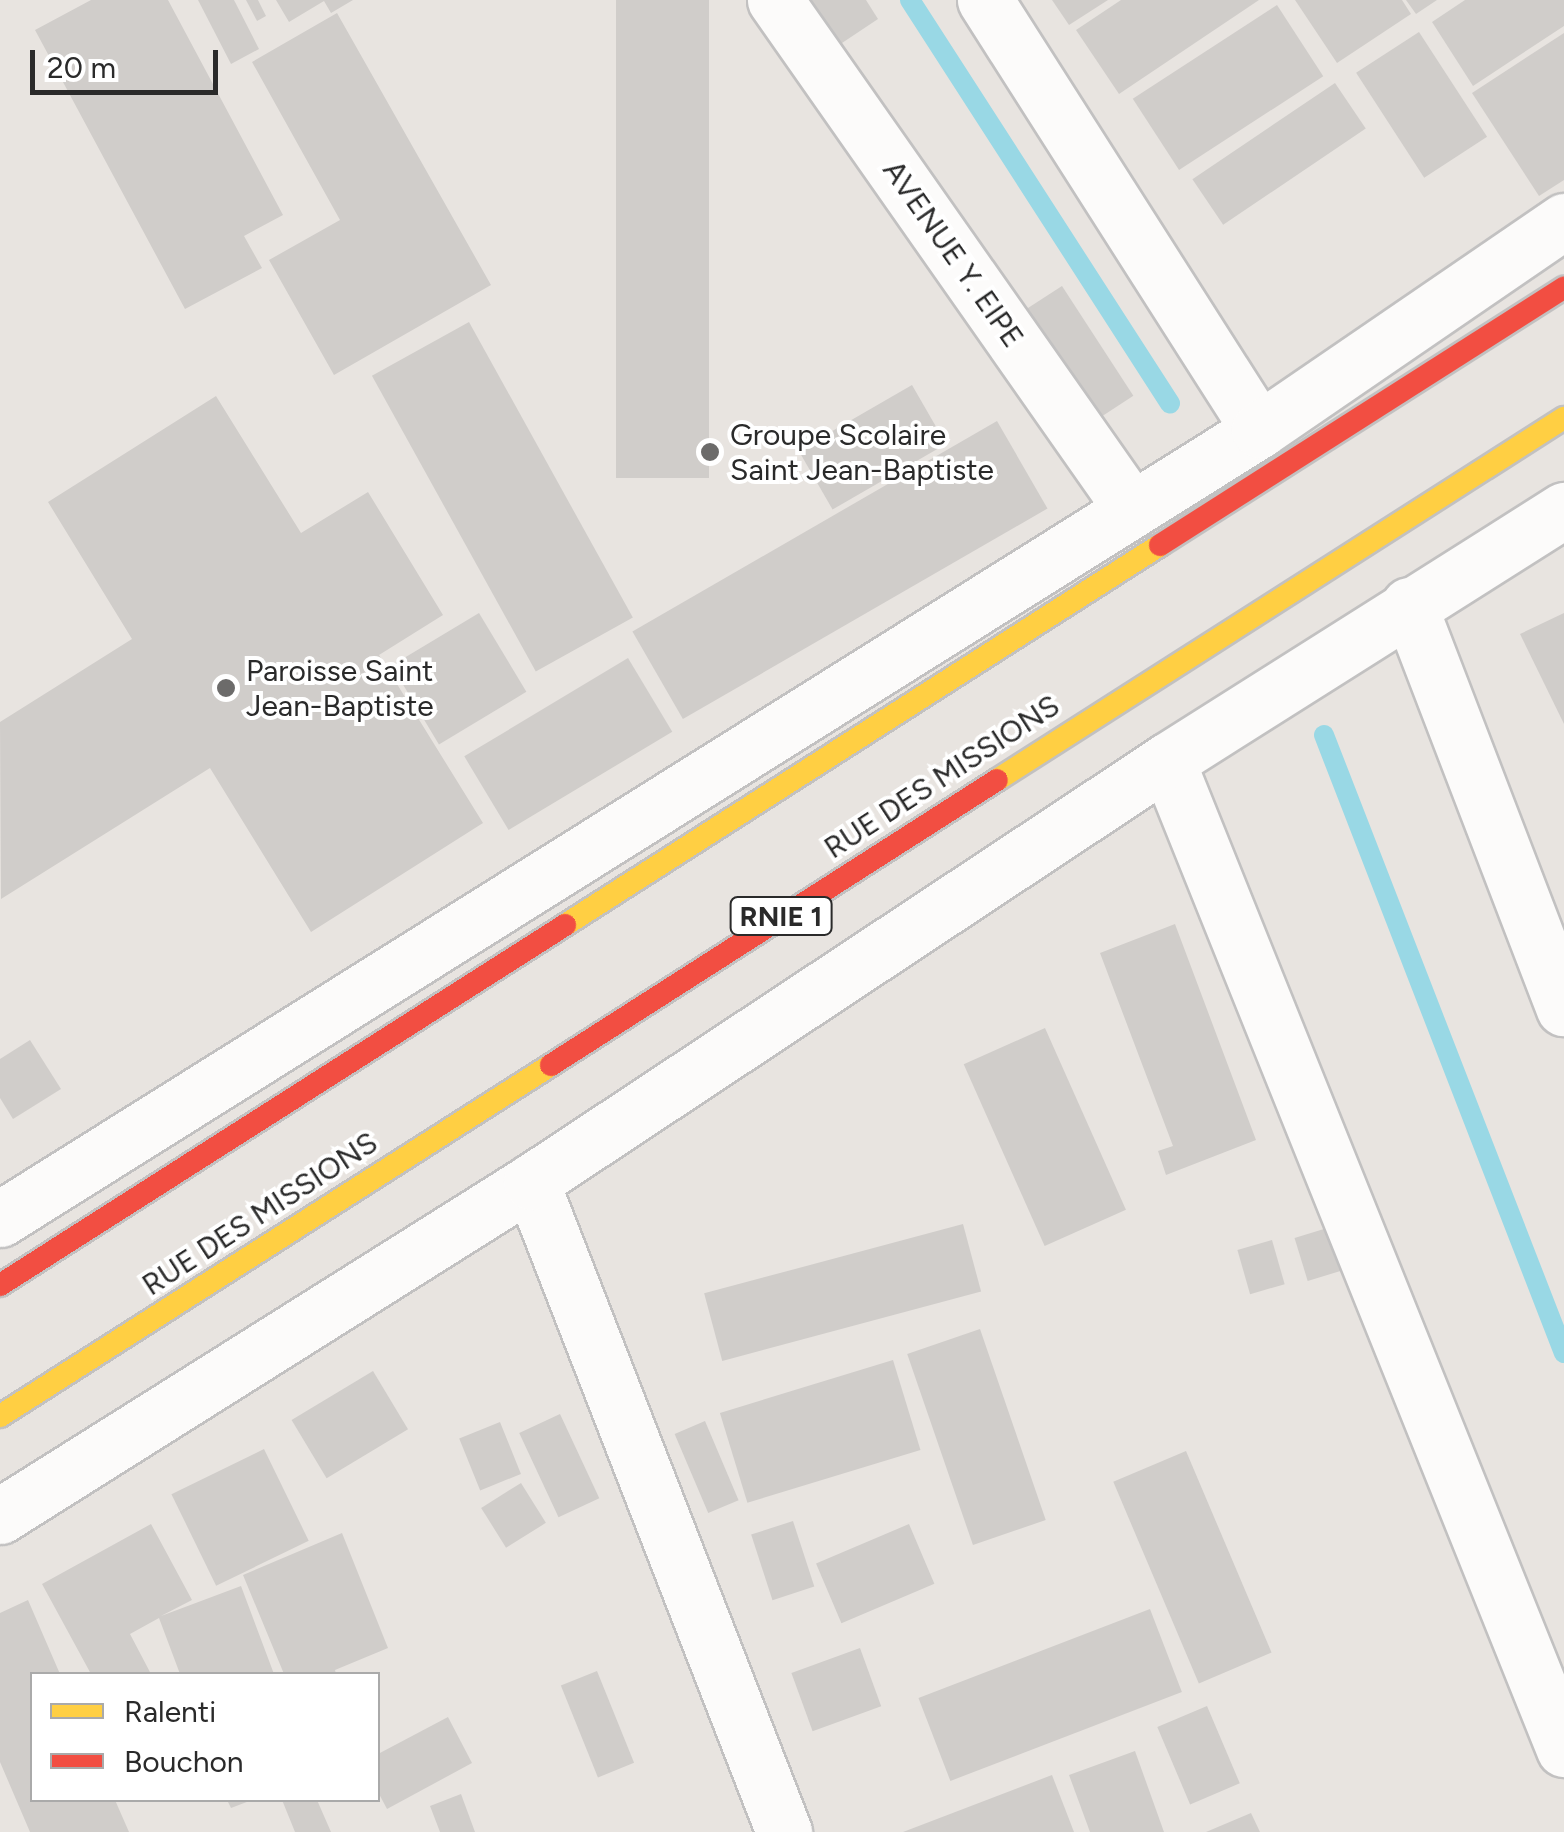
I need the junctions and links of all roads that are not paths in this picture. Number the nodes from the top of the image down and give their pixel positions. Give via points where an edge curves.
1 (775, 0) edge
2 (985, 0) edge
3 (1564, 221) edge
4 (1564, 288) edge
5 (1564, 418) edge
6 (1259, 430) junction
7 (1131, 508) junction
8 (1564, 510) edge
9 (1409, 606) junction
10 (1167, 761) junction
11 (1564, 1008) edge
12 (530, 1182) junction
13 (0, 1219) edge
14 (0, 1285) edge
15 (0, 1416) edge
16 (0, 1516) edge
17 (1564, 1749) edge
18 (784, 1832) edge

1 - 7 street, AVENUE Y. EIPE
2 - 6 street
3 - 6 street
4 - 14 highway
5 - 15 highway, RUE DES MISSIONS / RNIE 1
6 - 7 street
7 - 13 street
8 - 9 street
9 - 10 street
9 - 11 street
10 - 12 street
10 - 17 street
12 - 16 street
12 - 18 street

